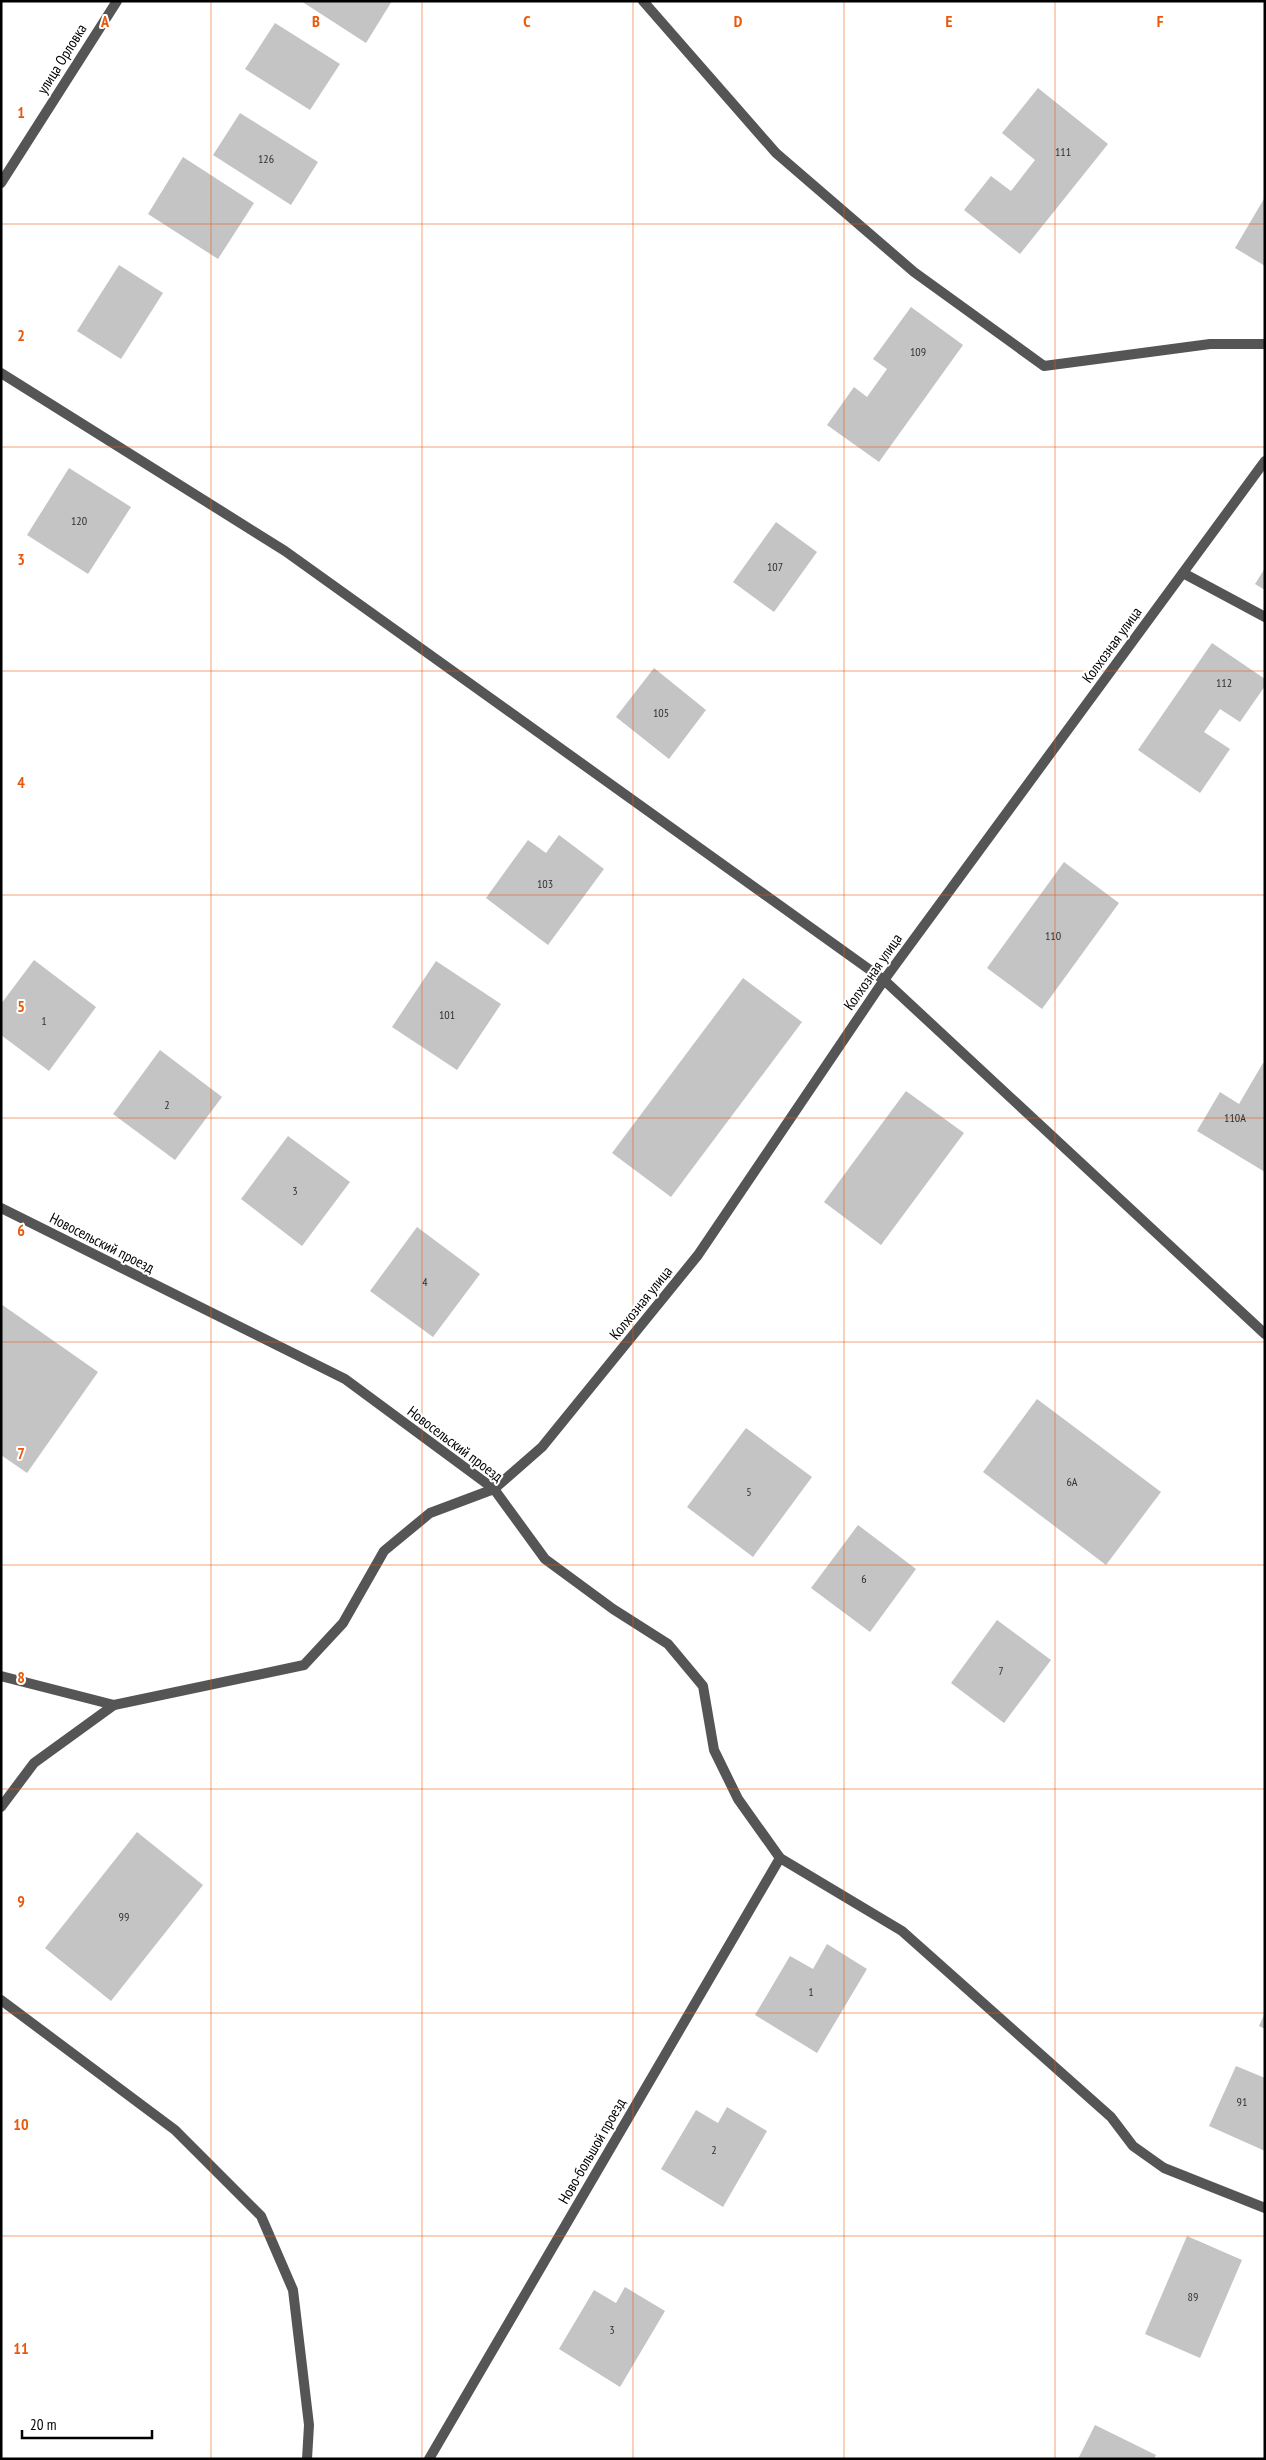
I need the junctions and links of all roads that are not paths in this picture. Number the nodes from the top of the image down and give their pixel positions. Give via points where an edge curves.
1 (117, 1) edge
2 (642, 1) edge
3 (1, 183) edge
4 (1265, 344) edge
5 (1, 373) edge
6 (1265, 461) edge
7 (1183, 573) junction
8 (1265, 617) edge
9 (884, 980) junction
10 (1, 1208) edge
11 (1265, 1334) edge
12 (494, 1489) junction
13 (1, 1676) edge
14 (114, 1706) junction
15 (1, 1807) edge
16 (780, 1858) junction
17 (1, 2000) edge
18 (1265, 2208) edge
19 (307, 2459) edge
20 (429, 2459) edge

1 - 3 street, улица Орловка
2 - 4 street via 776,153 914,272 1044,366 1210,344
5 - 9 street via 285,551
6 - 7 street, Колхозная улица
7 - 8 street
7 - 9 street, Колхозная улица
9 - 11 street
9 - 12 street, Колхозная улица via 698,1255 542,1447
10 - 12 street, Новосельский проезд via 345,1380
12 - 14 street via 430,1513 384,1551 343,1623 304,1665
12 - 16 street, Новосельский проезд via 545,1559 668,1644 703,1686 714,1750 738,1799
13 - 14 street
14 - 15 street via 34,1763
16 - 18 street via 902,1931 1104,2111 1134,2146 1164,2168
16 - 20 street, Ново-большой проезд
17 - 19 street via 175,2130 261,2216 293,2290 309,2425

